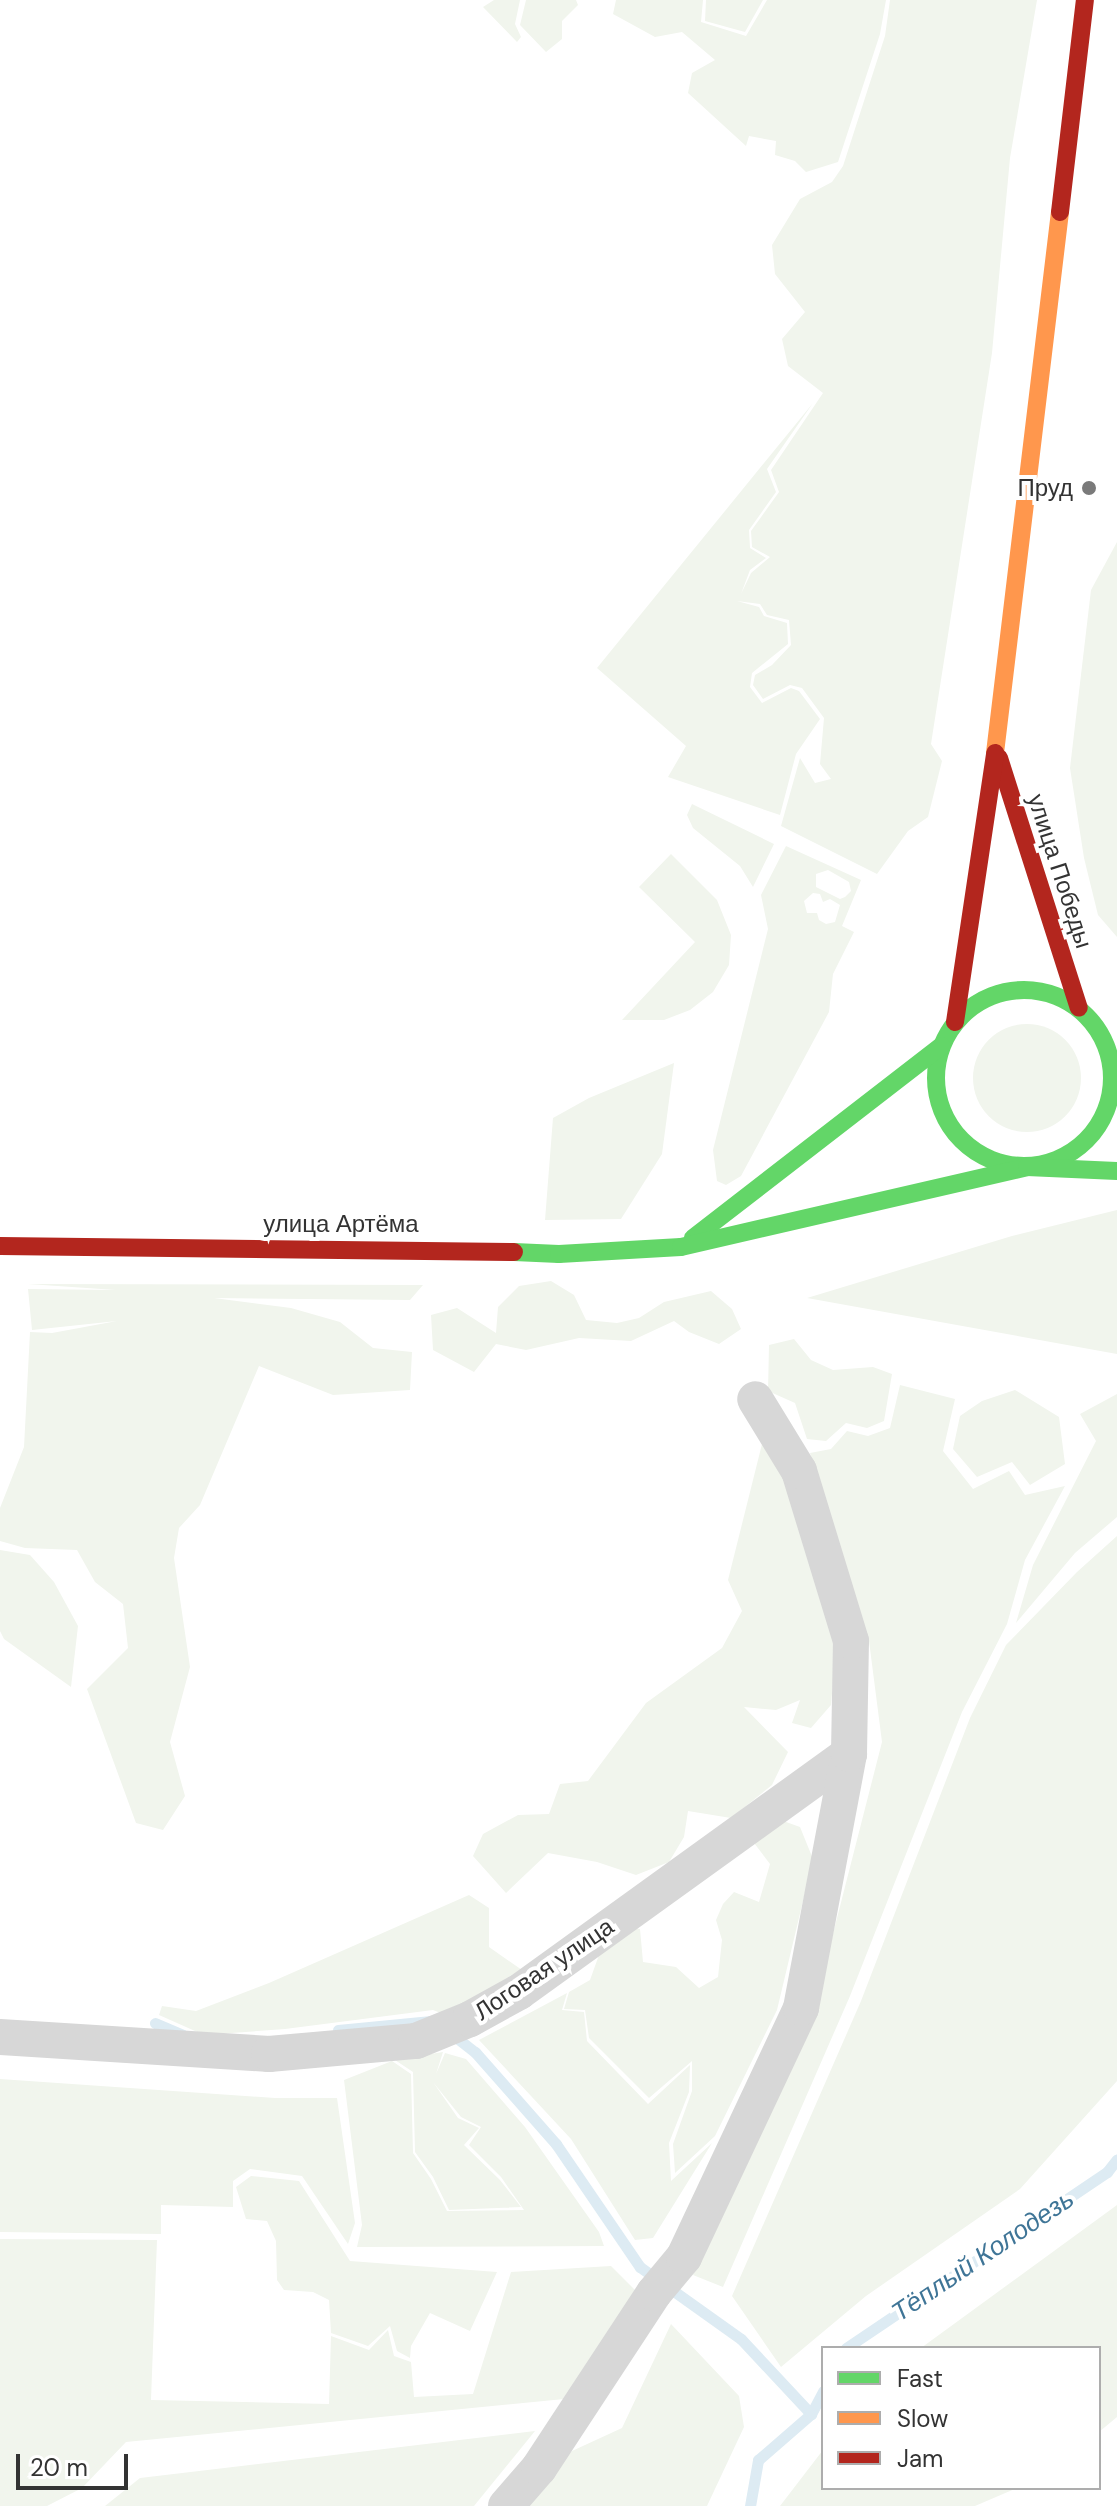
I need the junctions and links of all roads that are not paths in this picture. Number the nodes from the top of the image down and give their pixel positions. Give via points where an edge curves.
1 (1085, 0) edge
2 (996, 748) junction
3 (1081, 1010) junction
4 (955, 1022) junction
5 (1117, 1028) edge
6 (941, 1046) junction
7 (1027, 1167) junction
8 (1117, 1171) edge
9 (0, 1246) edge
10 (681, 1247) junction
11 (755, 1399) dead end
12 (849, 1754) junction
13 (0, 2037) edge
14 (506, 2506) edge

1 - 2 main road
2 - 3 main road, улица Победы
2 - 4 main road
3 - 4 main road via 1055,995 1000,992
3 - 5 main road
3 - 7 main road via 1099,1032 1111,1060 1112,1091 1102,1120 1084,1145 1057,1161
4 - 6 main road
6 - 7 main road via 935,1073 938,1101 949,1126 983,1156
6 - 10 main road
7 - 8 main road
7 - 10 main road, улица Артёма
9 - 10 main road, улица Артёма via 559,1254
11 - 12 street via 799,1471 851,1641
12 - 13 street, Логовая улица via 519,1992 416,2041 269,2054
12 - 14 street via 801,2008 684,2257 654,2293 539,2468

